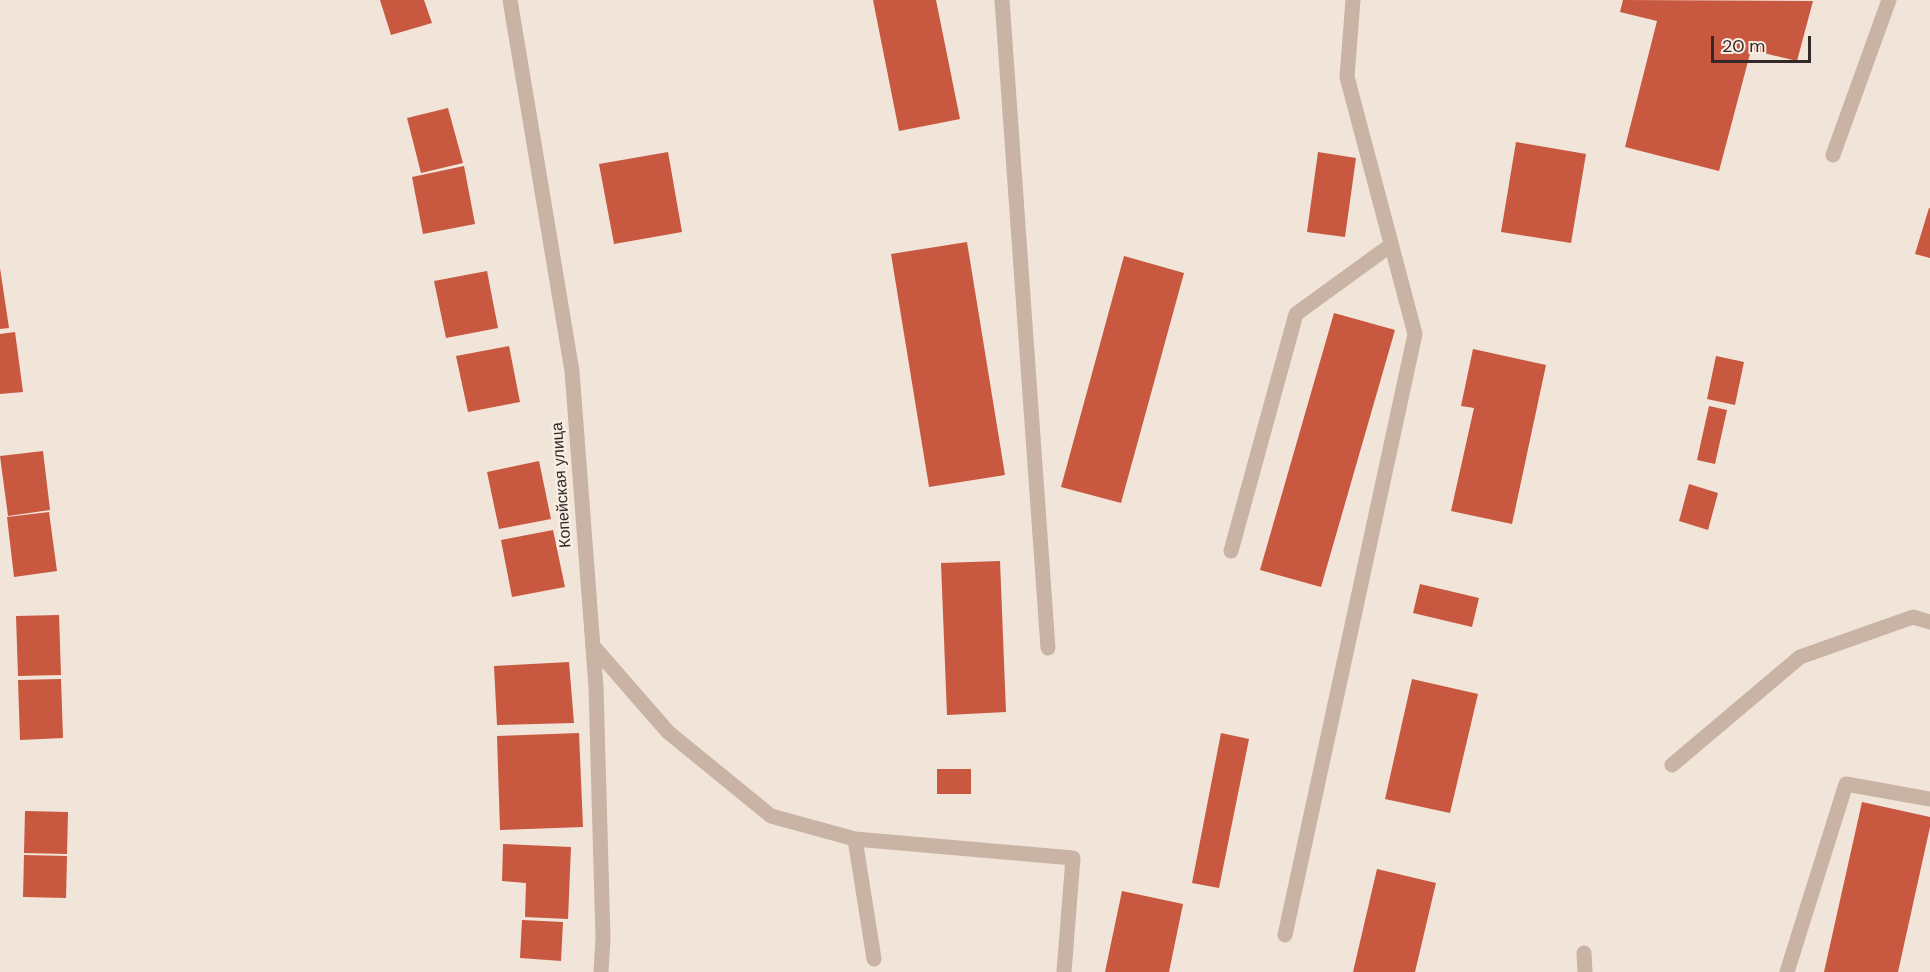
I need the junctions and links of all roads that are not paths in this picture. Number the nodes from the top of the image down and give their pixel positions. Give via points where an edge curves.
1 (510, 0) edge
2 (1002, 0) edge
3 (1353, 0) edge
4 (1888, 0) edge
5 (1833, 155) dead end
6 (1391, 245) junction
7 (1232, 551) dead end
8 (1930, 622) edge
9 (593, 646) junction
10 (1048, 648) dead end
11 (1672, 765) dead end
12 (1930, 799) edge
13 (855, 839) junction
14 (1285, 935) dead end
15 (1584, 953) dead end
16 (874, 960) dead end
17 (601, 972) edge
18 (1064, 972) edge
19 (1585, 972) edge
20 (1787, 972) edge

1 - 9 street, Копейская улица via 572,371
2 - 10 street
3 - 6 street via 1347,76
4 - 5 street
6 - 7 street via 1296,314
6 - 14 street via 1415,334
8 - 11 street via 1913,617 1800,657
9 - 13 street via 668,732 771,816
9 - 17 street, Копейская улица via 603,914
12 - 20 street via 1846,784
13 - 16 street
13 - 18 street via 1072,858
15 - 19 street

